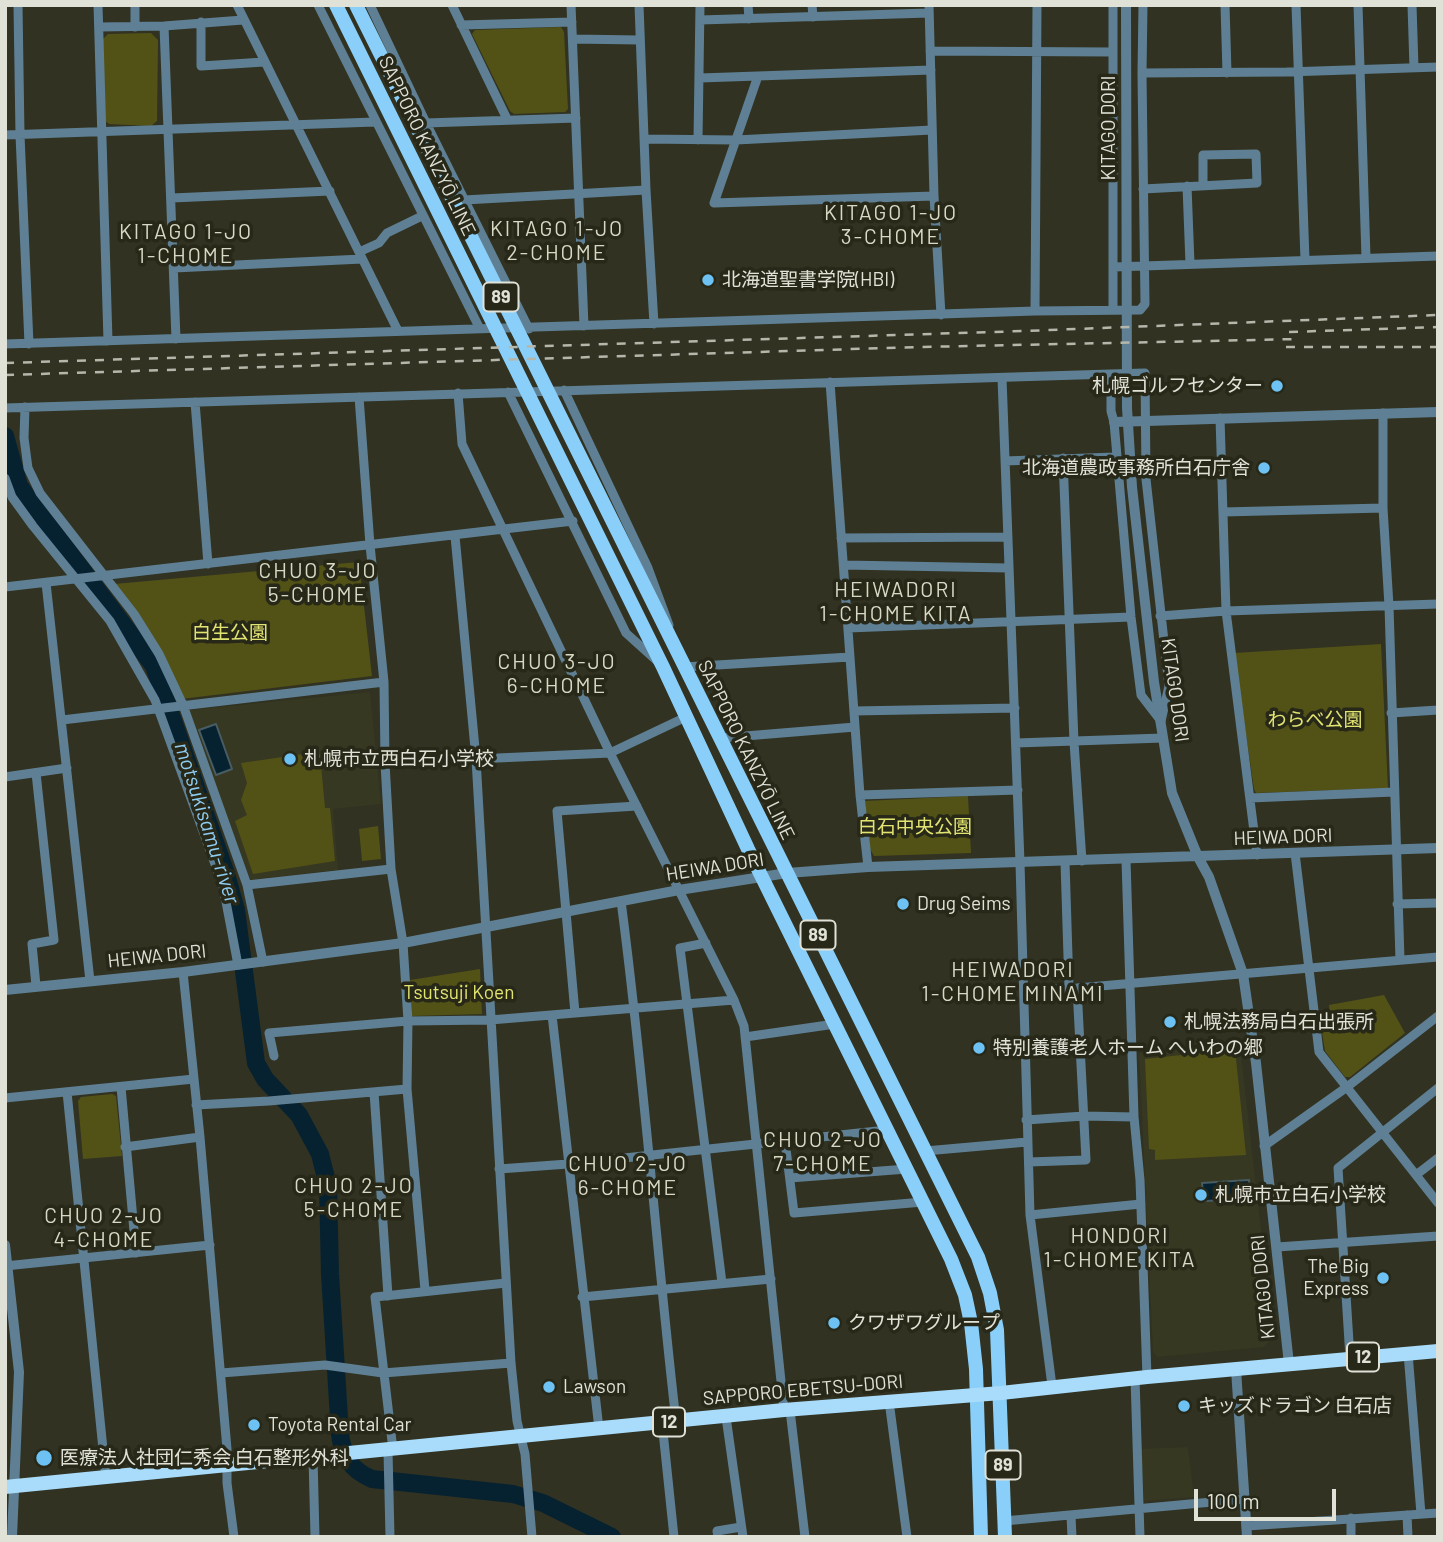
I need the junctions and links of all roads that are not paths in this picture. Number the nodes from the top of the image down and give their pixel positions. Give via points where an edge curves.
1 (18, 5) edge
2 (98, 5) edge
3 (135, 5) edge
4 (237, 5) edge
5 (318, 5) edge
6 (336, 5) edge
7 (356, 5) edge
8 (370, 5) edge
9 (452, 5) edge
10 (572, 5) edge
11 (639, 5) edge
12 (700, 5) edge
13 (748, 5) edge
14 (812, 5) edge
15 (1037, 5) edge
16 (1114, 5) edge
17 (1126, 5) edge
18 (1143, 5) edge
19 (1225, 5) edge
20 (1296, 5) edge
21 (1358, 5) edge
22 (1412, 5) edge
23 (929, 9) edge
24 (813, 17) junction
25 (749, 19) junction
26 (243, 20) junction
27 (700, 20) junction
28 (201, 22) junction
29 (572, 22) junction
30 (461, 25) junction
31 (164, 26) junction
32 (99, 27) junction
33 (135, 27) junction
34 (573, 39) junction
35 (640, 40) junction
36 (930, 51) junction
37 (1037, 52) junction
38 (1113, 52) junction
39 (264, 62) junction
40 (1438, 67) edge
41 (1414, 68) junction
42 (931, 70) junction
43 (1360, 70) junction
44 (1298, 72) junction
45 (1142, 73) junction
46 (1227, 73) junction
47 (758, 76) junction
48 (700, 78) junction
49 (576, 118) junction
50 (507, 119) junction
51 (375, 122) junction
52 (426, 123) junction
53 (296, 125) junction
54 (932, 130) junction
55 (170, 131) junction
56 (102, 133) junction
57 (7, 135) edge
58 (20, 135) junction
59 (644, 139) junction
60 (736, 140) junction
61 (698, 141) junction
62 (1187, 186) junction
63 (1203, 186) junction
64 (1143, 189) junction
65 (646, 190) junction
66 (330, 191) junction
67 (579, 194) junction
68 (934, 196) junction
69 (172, 198) junction
70 (464, 200) junction
71 (422, 216) junction
72 (360, 256) junction
73 (1438, 256) edge
74 (1366, 258) junction
75 (1305, 260) junction
76 (1190, 264) junction
77 (1144, 265) junction
78 (1114, 267) junction
79 (174, 268) junction
80 (1113, 309) junction
81 (1035, 311) junction
82 (941, 315) junction
83 (654, 324) junction
84 (584, 326) junction
85 (480, 329) junction
86 (529, 329) junction
87 (398, 331) junction
88 (176, 339) junction
89 (108, 341) junction
90 (10, 344) edge
91 (29, 344) junction
92 (1111, 374) junction
93 (1002, 377) junction
94 (830, 382) junction
95 (564, 390) junction
96 (458, 393) junction
97 (509, 393) junction
98 (359, 397) junction
99 (195, 402) junction
100 (22, 407) junction
101 (5, 408) edge
102 (1438, 412) edge
103 (1383, 413) junction
104 (1220, 418) junction
105 (1145, 421) junction
106 (1114, 422) junction
107 (1115, 457) junction
108 (1063, 458) junction
109 (1005, 461) junction
110 (5, 478) edge
111 (1383, 508) junction
112 (1223, 512) junction
113 (573, 521) junction
114 (502, 530) junction
115 (455, 536) junction
116 (1008, 537) junction
117 (841, 538) junction
118 (370, 545) junction
119 (208, 564) junction
120 (844, 565) junction
121 (1009, 568) junction
122 (102, 576) junction
123 (79, 579) junction
124 (47, 583) junction
125 (5, 587) edge
126 (1438, 604) edge
127 (1389, 606) junction
128 (1226, 611) junction
129 (1160, 616) junction
130 (1131, 617) junction
131 (1069, 620) junction
132 (1011, 622) junction
133 (848, 628) junction
134 (675, 650) junction
135 (850, 657) junction
136 (663, 667) junction
137 (684, 667) junction
138 (384, 682) junction
139 (181, 706) junction
140 (161, 708) junction
141 (1014, 708) junction
142 (854, 710) junction
143 (1438, 710) edge
144 (1391, 713) junction
145 (686, 717) junction
146 (62, 720) junction
147 (1161, 721) junction
148 (855, 727) junction
149 (721, 738) junction
150 (1163, 738) junction
151 (1074, 742) junction
152 (1016, 743) junction
153 (610, 753) junction
154 (477, 759) junction
155 (385, 763) junction
156 (67, 768) junction
157 (36, 773) junction
158 (5, 777) edge
159 (1018, 790) junction
160 (1394, 792) junction
161 (860, 795) junction
162 (1250, 798) junction
163 (637, 806) junction
164 (1438, 848) edge
165 (1396, 850) junction
166 (1295, 853) junction
167 (1257, 855) junction
168 (1198, 857) junction
169 (1126, 860) junction
170 (1082, 861) junction
171 (1065, 862) junction
172 (1020, 863) junction
173 (867, 867) junction
174 (391, 869) junction
175 (787, 873) junction
176 (762, 876) junction
177 (247, 885) junction
178 (679, 890) junction
179 (621, 901) junction
180 (1438, 903) edge
181 (1397, 904) junction
182 (565, 911) junction
183 (487, 926) junction
184 (403, 943) junction
185 (706, 943) junction
186 (1438, 957) edge
187 (1400, 960) junction
188 (260, 962) junction
189 (240, 965) junction
190 (1307, 968) junction
191 (183, 972) junction
192 (1243, 974) junction
193 (90, 981) junction
194 (1131, 983) junction
195 (36, 986) junction
196 (1073, 988) junction
197 (5, 990) edge
198 (1024, 990) junction
199 (734, 1000) junction
200 (688, 1004) junction
201 (635, 1008) junction
202 (575, 1013) junction
203 (552, 1015) junction
204 (1438, 1016) edge
205 (490, 1020) junction
206 (408, 1021) junction
207 (835, 1024) junction
208 (745, 1037) junction
209 (274, 1056) dead end
210 (194, 1079) junction
211 (121, 1087) junction
212 (1346, 1087) junction
213 (1438, 1087) edge
214 (407, 1089) junction
215 (70, 1091) junction
216 (374, 1092) junction
217 (5, 1098) edge
218 (197, 1105) junction
219 (1084, 1116) junction
220 (1134, 1116) junction
221 (1026, 1120) junction
222 (887, 1130) junction
223 (1381, 1132) junction
224 (200, 1137) junction
225 (785, 1141) junction
226 (1027, 1142) junction
227 (758, 1144) junction
228 (1264, 1146) junction
229 (125, 1147) junction
230 (704, 1150) junction
231 (925, 1151) junction
232 (649, 1156) junction
233 (1438, 1158) edge
234 (1029, 1162) junction
235 (568, 1164) junction
236 (907, 1168) junction
237 (499, 1169) junction
238 (1416, 1175) junction
239 (790, 1178) junction
240 (923, 1202) junction
241 (1438, 1203) edge
242 (1141, 1204) junction
243 (1030, 1215) junction
244 (1438, 1236) edge
245 (1343, 1242) junction
246 (5, 1245) edge
247 (210, 1245) junction
248 (1277, 1247) junction
249 (136, 1253) junction
250 (84, 1258) junction
251 (6, 1266) edge
252 (771, 1279) junction
253 (506, 1283) junction
254 (722, 1283) junction
255 (425, 1290) junction
256 (661, 1290) junction
257 (388, 1296) junction
258 (582, 1297) junction
259 (1438, 1351) edge
260 (1408, 1353) junction
261 (1350, 1358) junction
262 (511, 1363) junction
263 (1289, 1364) junction
264 (1236, 1369) junction
265 (221, 1373) junction
266 (383, 1373) junction
267 (1141, 1377) junction
268 (1052, 1386) junction
269 (1001, 1393) junction
270 (975, 1394) junction
271 (889, 1401) junction
272 (787, 1410) junction
273 (726, 1417) junction
274 (669, 1422) junction
275 (598, 1429) junction
276 (522, 1437) junction
277 (390, 1450) junction
278 (313, 1457) junction
279 (228, 1465) junction
280 (106, 1479) junction
281 (10, 1487) edge
282 (1245, 1499) junction
283 (1139, 1510) junction
284 (1438, 1513) edge
285 (1421, 1514) junction
286 (1407, 1515) junction
287 (1071, 1516) junction
288 (1350, 1518) junction
289 (1004, 1521) junction
290 (1247, 1531) edge
291 (742, 1532) edge
292 (12, 1537) edge
293 (234, 1537) edge
294 (315, 1537) edge
295 (390, 1537) edge
296 (533, 1537) edge
297 (674, 1537) edge
298 (718, 1537) edge
299 (805, 1537) edge
300 (907, 1537) edge
301 (981, 1537) edge
302 (1005, 1537) edge
303 (1072, 1537) edge
304 (1140, 1537) edge
305 (1351, 1537) edge
306 (1408, 1537) edge

1 - 58 street
2 - 32 street
3 - 33 street
4 - 26 street
5 - 51 street
6 - 136 main road, SAPPORO KANZYŌ LINE / 89
7 - 134 main road, SAPPORO KANZYŌ LINE / 89
8 - 52 street
9 - 30 street
10 - 29 street
11 - 35 street
12 - 27 street
13 - 25 street
14 - 24 street
15 - 37 street
16 - 38 street
17 - 147 street, KITAGO DORI via 1127,408 1132,487
18 - 45 street
19 - 46 street
20 - 44 street
21 - 43 street
22 - 41 street
23 - 24 street
23 - 36 street
24 - 25 street
25 - 27 street
26 - 28 street
26 - 39 street
27 - 48 street
28 - 31 street
28 - 39 street via 201,66
29 - 30 street
29 - 34 street
30 - 50 street
31 - 33 street
31 - 55 street
32 - 33 street
32 - 56 street
34 - 35 street
34 - 49 street
35 - 59 street
36 - 37 street
36 - 42 street
37 - 38 street
37 - 81 street
38 - 78 street
39 - 53 street
40 - 41 street
41 - 43 street
42 - 47 street
42 - 54 street
43 - 44 street
43 - 74 street
44 - 46 street
44 - 75 street
45 - 46 street
45 - 64 street
47 - 48 street
47 - 60 street
48 - 61 street
49 - 50 street
49 - 67 street
50 - 52 street
51 - 53 street
51 - 71 street
52 - 70 street
53 - 55 street
53 - 66 street
54 - 60 street
54 - 68 street
55 - 56 street
55 - 69 street
56 - 58 street
56 - 89 street
57 - 58 street
58 - 91 street
59 - 61 street
59 - 65 street
60 - 61 street
60 - 68 street via 714,203
62 - 63 street
62 - 64 street
62 - 76 street
63 - 63 street via 1257,183 1256,155 1203,155
64 - 77 street
65 - 67 street
65 - 83 street
66 - 69 street
66 - 72 street
67 - 70 street
67 - 84 street
68 - 82 street
69 - 79 street
70 - 86 street
71 - 72 street via 387,233
71 - 85 street
72 - 79 street
72 - 87 street
73 - 74 street
74 - 75 street
75 - 76 street
76 - 77 street
77 - 78 street
77 - 80 street via 1143,308
78 - 80 street
79 - 88 street
80 - 81 street
81 - 82 street
82 - 83 street
83 - 84 street
84 - 86 street
85 - 86 street
85 - 87 street
87 - 88 street
88 - 89 street
89 - 91 street
90 - 91 street
92 - 93 street
92 - 105 street via 1145,373
92 - 106 street
93 - 94 street
93 - 109 street
94 - 95 street
94 - 117 street
95 - 97 street
95 - 134 street via 666,611
96 - 97 street
96 - 98 street
96 - 114 street via 462,444
97 - 113 street
98 - 99 street
98 - 118 street
99 - 100 street
99 - 119 street
100 - 101 street
100 - 122 street via 28,468 40,493
102 - 103 street
103 - 104 street
103 - 111 street
104 - 105 street
104 - 112 street
105 - 106 street
105 - 129 street
106 - 107 street
107 - 108 street
107 - 130 street
108 - 109 street
108 - 131 street
109 - 116 street
110 - 123 street via 12,497 33,526
111 - 112 street
111 - 127 street
112 - 128 street
113 - 114 street
113 - 136 street via 626,633
114 - 115 street
114 - 153 street
115 - 118 street
115 - 154 street
116 - 117 street
116 - 121 street
117 - 120 street
118 - 119 street
118 - 138 street
119 - 122 street
120 - 121 street
120 - 133 street
121 - 132 street
122 - 123 street
122 - 139 street via 159,654
123 - 124 street
123 - 140 street
124 - 125 street
124 - 146 street
126 - 127 street
127 - 128 street
127 - 144 street
128 - 129 street
128 - 162 street
129 - 147 street via 1169,686
130 - 131 street
130 - 147 street via 1142,695
131 - 132 street
131 - 151 street
132 - 133 street
132 - 141 street
133 - 135 street
134 - 137 main road, SAPPORO KANZYŌ LINE / 89
135 - 137 street
135 - 142 street
136 - 145 main road, SAPPORO KANZYŌ LINE / 89
137 - 149 main road, SAPPORO KANZYŌ LINE / 89
138 - 139 street
138 - 155 street
139 - 140 street
139 - 177 street
140 - 146 street
140 - 189 street via 223,886
141 - 142 street
141 - 152 street
142 - 148 street
143 - 144 street
144 - 160 street
145 - 153 street
145 - 176 main road, SAPPORO KANZYŌ LINE / 89
146 - 156 street
147 - 150 street, KITAGO DORI
148 - 149 street
148 - 161 street
149 - 175 main road, SAPPORO KANZYŌ LINE / 89
150 - 151 street
150 - 168 street, KITAGO DORI via 1172,793
151 - 152 street
151 - 170 street
152 - 159 street
153 - 154 street
153 - 163 street
154 - 155 street
154 - 183 street
155 - 174 street
156 - 157 street
156 - 193 street
157 - 158 street
157 - 195 street via 54,940 32,944
159 - 161 street
159 - 172 street
160 - 162 street
160 - 165 street
161 - 173 street
162 - 167 street
163 - 178 street
163 - 182 street via 557,811
164 - 165 street, HEIWA DORI
165 - 166 street, HEIWA DORI
165 - 181 street
166 - 167 street, HEIWA DORI
166 - 190 street
167 - 168 street, HEIWA DORI
168 - 169 street, HEIWA DORI
168 - 192 street, KITAGO DORI
169 - 170 street, HEIWA DORI
169 - 194 street
170 - 171 street, HEIWA DORI
171 - 172 street, HEIWA DORI
171 - 196 street
172 - 173 street, HEIWA DORI
172 - 198 street
173 - 175 street, HEIWA DORI
174 - 177 street
174 - 184 street
175 - 176 street, HEIWA DORI
175 - 231 main road, SAPPORO KANZYŌ LINE / 89
176 - 178 street, HEIWA DORI
176 - 207 main road, SAPPORO KANZYŌ LINE / 89
177 - 188 street
178 - 179 street, HEIWA DORI
178 - 185 street
179 - 182 street, HEIWA DORI
179 - 201 street
180 - 181 street
181 - 187 street
182 - 183 street, HEIWA DORI
182 - 202 street
183 - 184 street, HEIWA DORI
183 - 205 street
184 - 188 street, HEIWA DORI
184 - 206 street
185 - 199 street
185 - 200 street via 680,948
186 - 187 street
187 - 190 street
188 - 189 street, HEIWA DORI
189 - 191 street, HEIWA DORI
190 - 192 street
190 - 212 street via 1317,1046
191 - 193 street, HEIWA DORI
191 - 210 street
192 - 194 street
192 - 228 street, KITAGO DORI
193 - 195 street, HEIWA DORI
194 - 196 street
194 - 220 street
195 - 197 street, HEIWA DORI
196 - 198 street
196 - 219 street
198 - 221 street
199 - 200 street
199 - 208 street
200 - 201 street
200 - 230 street
201 - 202 street
201 - 232 street
202 - 203 street
203 - 205 street
203 - 235 street
204 - 212 street
205 - 206 street
205 - 237 street
206 - 209 street via 269,1033
206 - 214 street
207 - 208 street
207 - 222 main road, SAPPORO KANZYŌ LINE / 89
208 - 227 street
210 - 211 street
210 - 218 street
211 - 215 street
211 - 229 street
212 - 223 street
212 - 228 street
213 - 223 street
214 - 216 street
214 - 255 street
215 - 217 street
215 - 250 street
216 - 218 street
216 - 257 street
218 - 224 street
219 - 220 street
219 - 221 street
219 - 234 street via 1086,1160
220 - 242 street
221 - 226 street
222 - 225 street
222 - 236 main road, SAPPORO KANZYŌ LINE / 89
223 - 238 street
223 - 245 street via 1338,1168
224 - 229 street
224 - 247 street
225 - 227 street
225 - 239 street
226 - 231 street
226 - 234 street
227 - 230 street
227 - 252 street
228 - 248 street, KITAGO DORI
229 - 249 street
230 - 232 street
230 - 254 street
231 - 269 main road, SAPPORO KANZYŌ LINE / 89 via 978,1258 990,1293
232 - 235 street
232 - 256 street
233 - 238 street
234 - 243 street
235 - 237 street
235 - 258 street
236 - 239 street
236 - 240 main road, SAPPORO KANZYŌ LINE / 89
237 - 253 street
238 - 241 street
239 - 240 street via 794,1213
240 - 270 main road, SAPPORO KANZYŌ LINE / 89 via 965,1295
242 - 243 street
242 - 267 street
243 - 268 street
244 - 245 street
245 - 248 street
245 - 261 street
246 - 251 street
247 - 249 street
247 - 265 street
248 - 263 street, KITAGO DORI
249 - 250 street
250 - 251 street
250 - 280 street
251 - 281 street via 19,1372
252 - 254 street
252 - 272 street
253 - 255 street
253 - 262 street
254 - 256 street
255 - 257 street
256 - 258 street
256 - 274 street
257 - 266 street via 375,1297
258 - 275 street
259 - 260 highway, SAPPORO EBETSU-DORI / 12
260 - 261 highway, SAPPORO EBETSU-DORI / 12
260 - 285 street
261 - 263 highway, SAPPORO EBETSU-DORI / 12
262 - 266 street
262 - 276 street
263 - 264 highway, SAPPORO EBETSU-DORI / 12
264 - 267 highway, SAPPORO EBETSU-DORI / 12
264 - 282 street
265 - 266 street via 325,1365
265 - 279 street
266 - 277 street
267 - 268 highway, SAPPORO EBETSU-DORI / 12
267 - 283 street
268 - 269 highway, SAPPORO EBETSU-DORI / 12
269 - 270 highway, SAPPORO EBETSU-DORI / 12
269 - 289 main road, SAPPORO KANZYŌ LINE / 89
270 - 271 highway, SAPPORO EBETSU-DORI / 12
270 - 301 main road, SAPPORO KANZYŌ LINE / 89
271 - 272 highway, SAPPORO EBETSU-DORI / 12
271 - 300 street
272 - 273 highway, SAPPORO EBETSU-DORI / 12
272 - 299 street
273 - 274 highway, SAPPORO EBETSU-DORI / 12
273 - 291 street
274 - 275 highway, SAPPORO EBETSU-DORI / 12
274 - 297 street
275 - 276 highway, SAPPORO EBETSU-DORI / 12
276 - 277 highway, SAPPORO EBETSU-DORI / 12
276 - 296 street
277 - 278 highway, SAPPORO EBETSU-DORI / 12
277 - 295 street
278 - 279 highway, SAPPORO EBETSU-DORI / 12
278 - 294 street
279 - 280 highway, SAPPORO EBETSU-DORI / 12
279 - 293 street
280 - 281 highway, SAPPORO EBETSU-DORI / 12
281 - 292 street
282 - 283 street
282 - 290 street
283 - 287 street
283 - 304 street
284 - 285 street
285 - 286 street
286 - 288 street
286 - 306 street
287 - 289 street
287 - 303 street
288 - 290 street
288 - 305 street
289 - 302 main road, SAPPORO KANZYŌ LINE / 89
291 - 298 street via 717,1531

